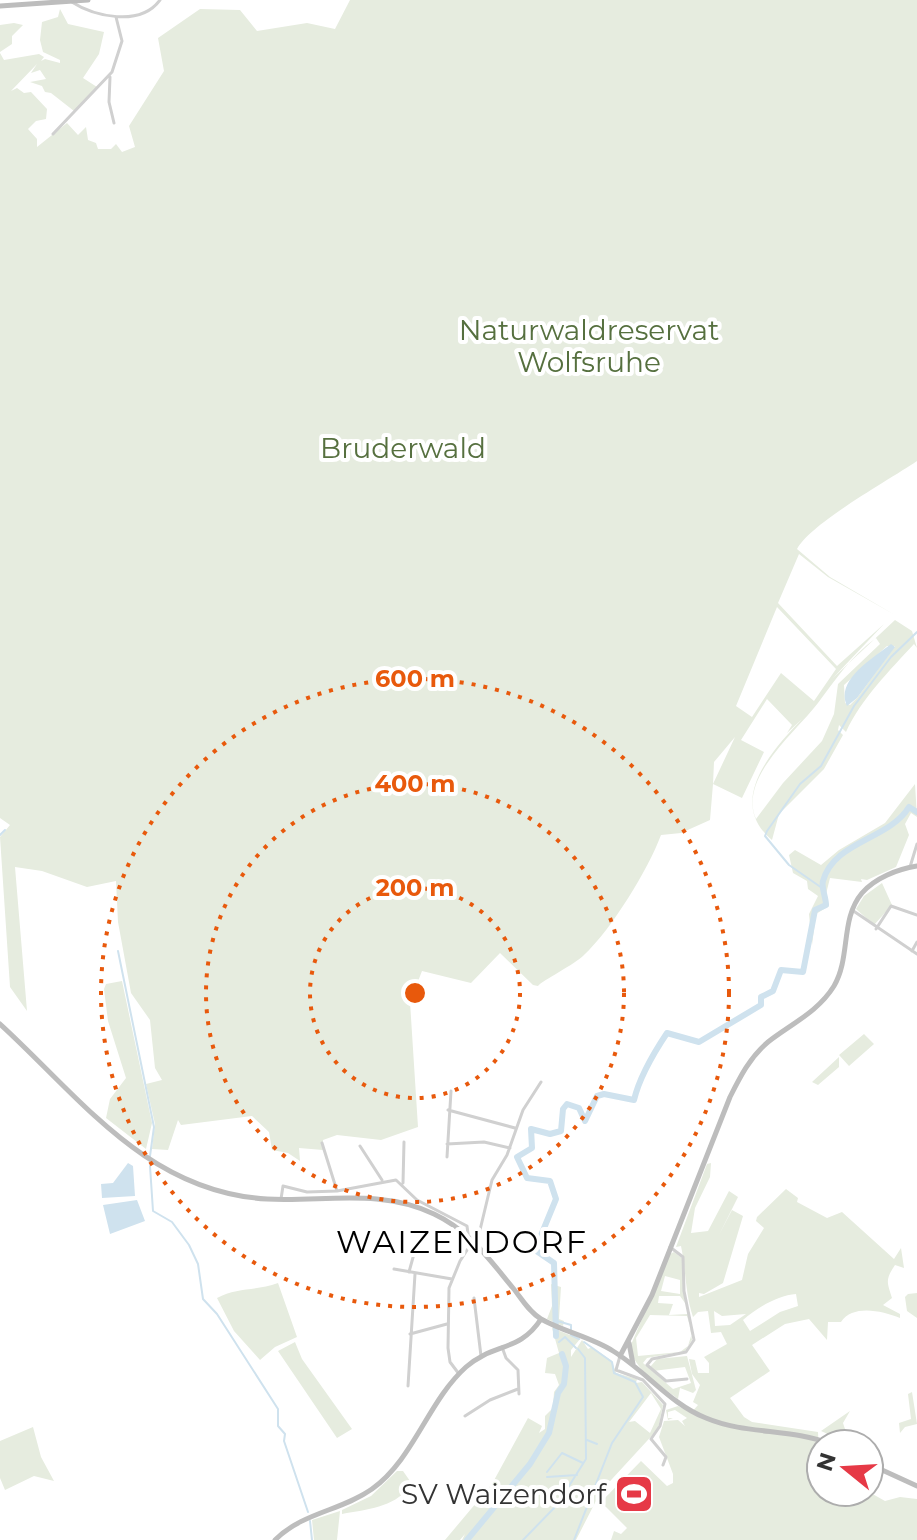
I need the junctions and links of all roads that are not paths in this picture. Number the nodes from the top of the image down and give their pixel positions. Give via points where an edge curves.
1 (88, 0) edge
2 (160, 0) edge
3 (34, 1) edge
4 (70, 1) edge
5 (0, 6) edge
6 (116, 17) junction
7 (110, 77) junction
8 (114, 123) dead end
9 (53, 134) dead end
10 (917, 844) edge
11 (913, 866) edge
12 (851, 913) junction
13 (917, 915) edge
14 (876, 929) junction
15 (917, 942) edge
16 (915, 952) edge
17 (0, 1024) edge
18 (541, 1082) dead end
19 (451, 1091) dead end
20 (448, 1110) junction
21 (515, 1128) junction
22 (404, 1142) dead end
23 (322, 1143) dead end
24 (447, 1144) junction
25 (360, 1146) dead end
26 (510, 1148) junction
27 (447, 1157) dead end
28 (382, 1180) junction
29 (403, 1183) junction
30 (337, 1191) junction
31 (281, 1199) junction
32 (420, 1232) dead end
33 (468, 1234) junction
34 (474, 1239) junction
35 (670, 1247) junction
36 (394, 1269) dead end
37 (409, 1272) junction
38 (415, 1274) junction
39 (452, 1279) junction
40 (474, 1298) dead end
41 (541, 1319) junction
42 (447, 1324) junction
43 (410, 1334) junction
44 (629, 1342) junction
45 (502, 1347) junction
46 (481, 1356) junction
47 (620, 1356) junction
48 (635, 1367) junction
49 (459, 1374) junction
50 (687, 1379) dead end
51 (408, 1386) dead end
52 (465, 1416) dead end
53 (805, 1436) edge
54 (663, 1465) dead end
55 (885, 1471) edge
56 (917, 1486) edge
57 (275, 1540) edge

1 - 4 main road
2 - 6 street via 139,15
3 - 4 main road
3 - 5 main road
4 - 6 street
6 - 7 street via 122,41
7 - 8 street
7 - 9 street
10 - 11 street
11 - 12 main road via 868,887
12 - 14 street
12 - 35 main road via 843,962 831,990 758,1051 737,1082
13 - 14 street via 891,906
14 - 16 street
15 - 16 street
17 - 31 main road via 100,1123 147,1160 222,1193
18 - 21 street
19 - 20 street
20 - 21 street
20 - 24 street
21 - 26 street
22 - 29 street
23 - 30 street
24 - 26 street via 484,1142
24 - 27 street
25 - 28 street
26 - 34 street via 486,1193
28 - 29 street
28 - 30 street
29 - 33 street via 417,1200 467,1226
30 - 31 street via 283,1186
31 - 33 main road via 389,1200 433,1214
32 - 37 street
33 - 34 main road
34 - 39 street
34 - 41 main road
35 - 44 main road
35 - 50 street via 683,1257 694,1337 686,1352 652,1359 647,1365 666,1381
36 - 37 street
37 - 38 street
38 - 39 street
38 - 43 street
39 - 42 street
40 - 46 street
41 - 45 main road via 529,1337
41 - 47 main road
42 - 43 street
42 - 49 street via 450,1362
43 - 51 street
44 - 47 main road
44 - 48 main road
45 - 46 main road
45 - 52 street via 518,1370 518,1392 490,1400
46 - 49 main road
47 - 48 main road
47 - 54 street via 616,1370 643,1380 665,1404 662,1423 651,1439 666,1457
48 - 53 main road via 706,1418
49 - 57 main road via 395,1467 374,1487 302,1519
55 - 56 main road

